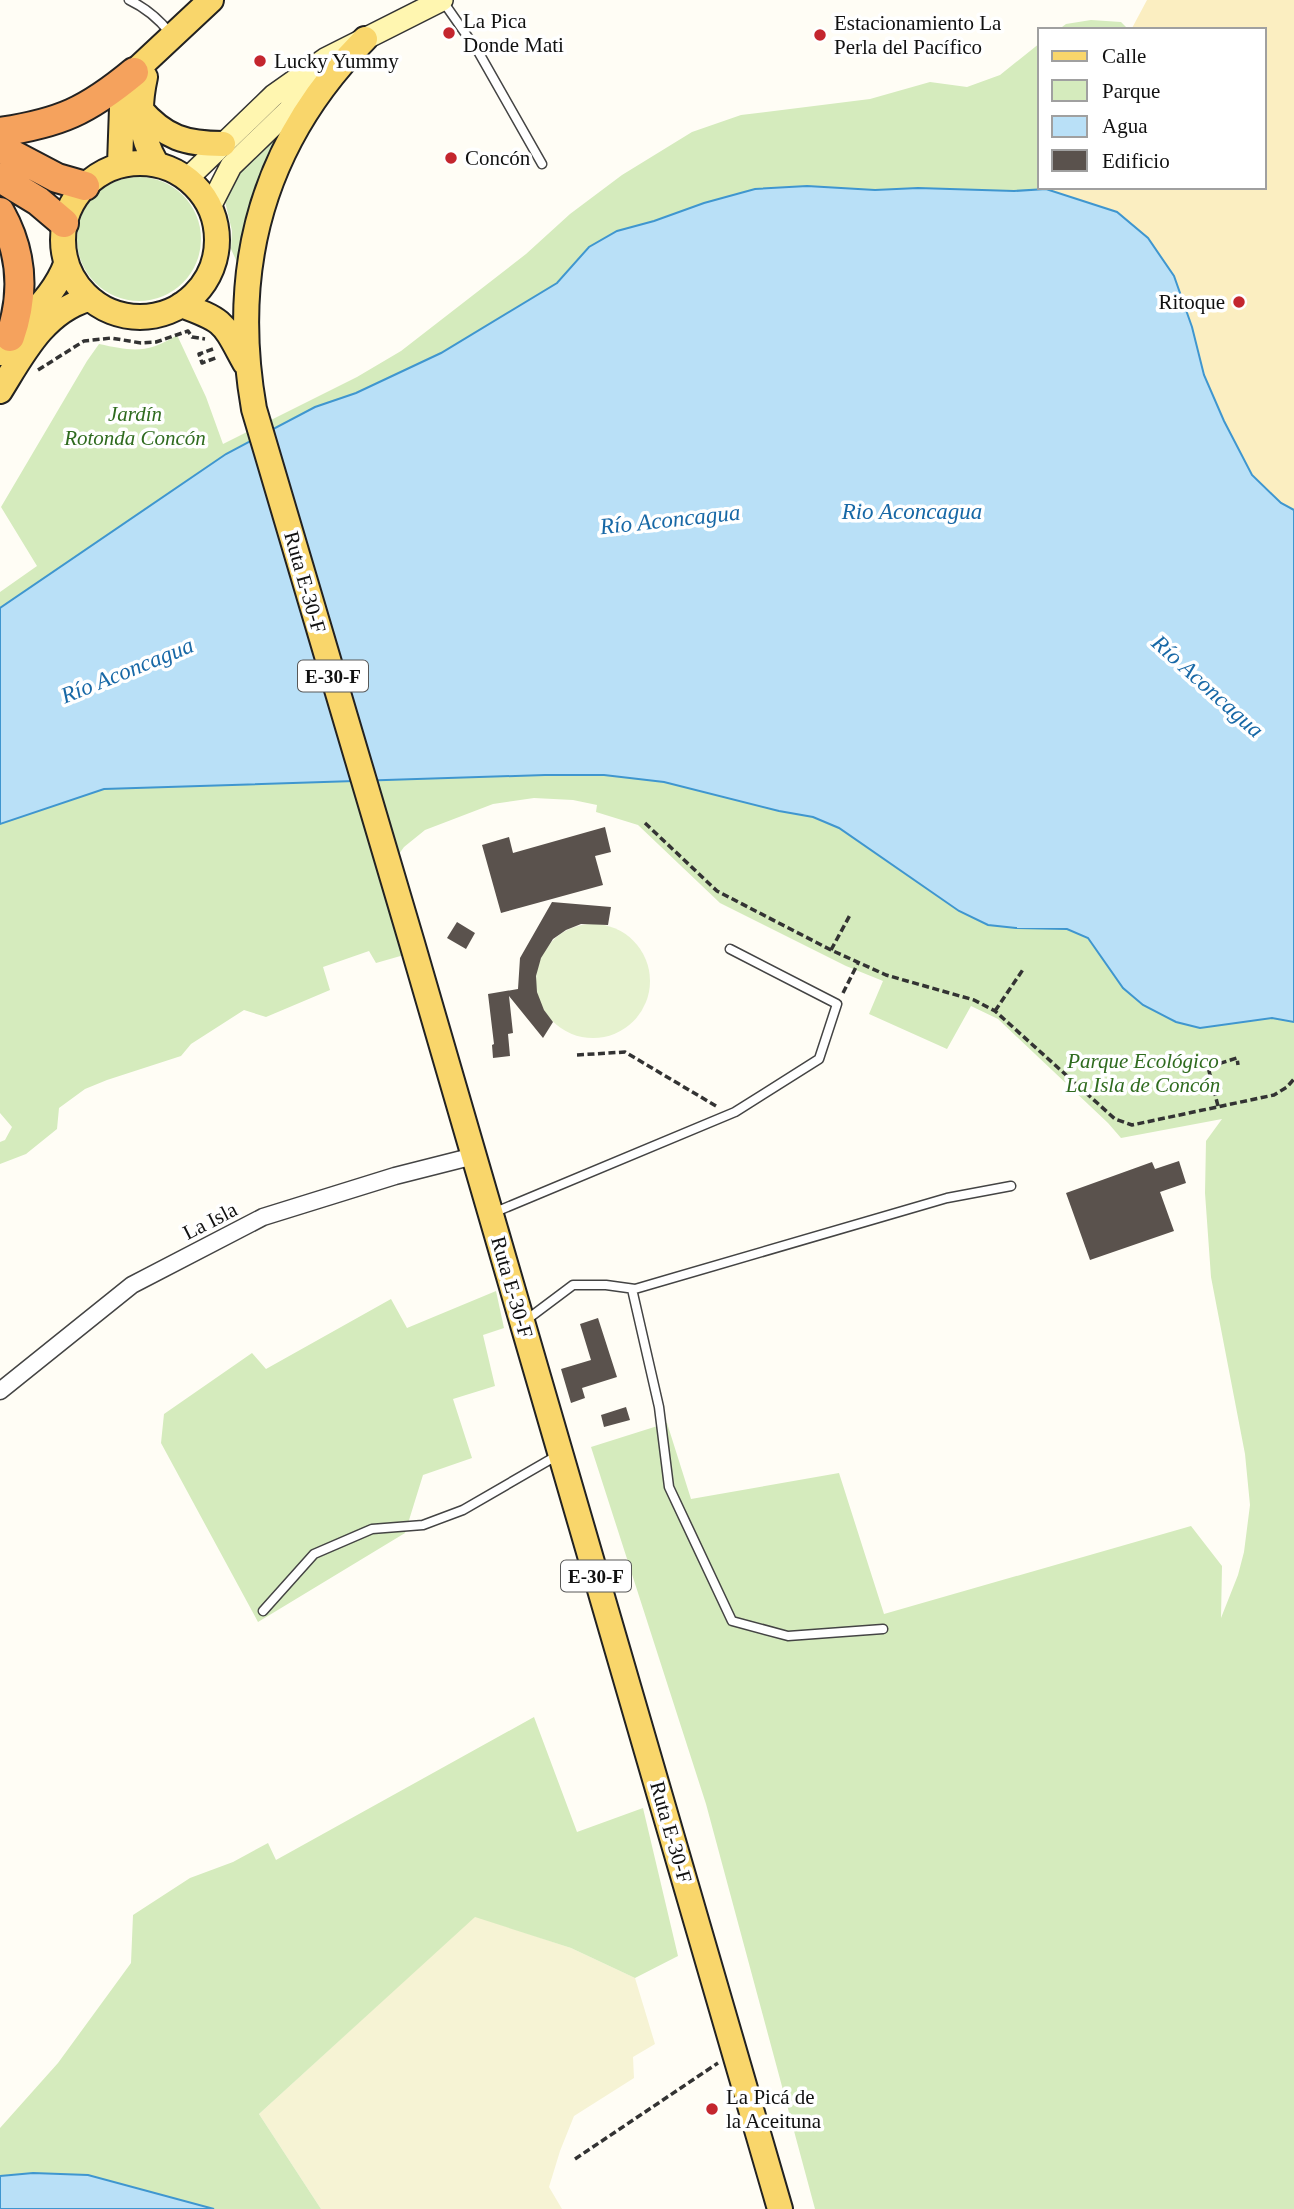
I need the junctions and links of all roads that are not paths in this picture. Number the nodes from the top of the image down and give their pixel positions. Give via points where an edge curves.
1 (129, 0) edge
2 (211, 0) edge
3 (442, 0) edge
4 (172, 36) junction
5 (365, 39) junction
6 (326, 59) junction
7 (141, 66) junction
8 (139, 109) junction
9 (0, 132) edge
10 (223, 144) junction
11 (0, 148) edge
12 (156, 163) junction
13 (120, 164) junction
14 (542, 164) dead end
15 (0, 178) edge
16 (188, 178) junction
17 (85, 186) junction
18 (210, 207) junction
19 (0, 212) edge
20 (64, 223) junction
21 (217, 242) junction
22 (66, 264) junction
23 (88, 299) junction
24 (181, 305) junction
25 (247, 307) junction
26 (5, 364) edge
27 (246, 366) junction
28 (730, 949) dead end
29 (474, 1156) junction
30 (1011, 1186) dead end
31 (491, 1214) junction
32 (632, 1289) junction
33 (523, 1323) junction
34 (0, 1391) edge
35 (561, 1454) junction
36 (263, 1611) dead end
37 (883, 1629) dead end
38 (780, 2209) edge

1 - 4 lane via 159,19
2 - 4 main road
3 - 5 main road
3 - 14 lane
4 - 7 main road
5 - 6 main road
5 - 25 main road via 308,107 280,158 257,225
6 - 10 main road via 274,95
6 - 18 main road via 289,110 231,166
7 - 8 main road
7 - 9 highway via 102,97 64,118
7 - 13 main road via 122,108
8 - 10 main road via 181,140
8 - 12 main road via 144,138
10 - 16 main road
11 - 17 highway via 57,178
12 - 13 main road, E-30-F
12 - 16 main road, E-30-F
13 - 17 main road, E-30-F
15 - 20 highway
16 - 18 main road, E-30-F
17 - 20 main road, E-30-F via 70,205
18 - 21 main road, E-30-F
19 - 26 highway via 13,239 20,272 19,305
20 - 22 main road, E-30-F
21 - 24 main road, E-30-F via 207,278
21 - 25 main road, Ruta E-30-F / E-30-F
22 - 23 main road, E-30-F
22 - 26 main road
23 - 24 main road, E-30-F via 132,317 164,314
23 - 26 main road via 64,308
24 - 27 main road, Ruta E-30-F / E-30-F via 227,328
25 - 27 main road, Ruta E-30-F / E-30-F
27 - 29 main road, Ruta E-30-F / E-30-F via 254,409
28 - 31 lane via 837,1004 819,1059 730,1114
29 - 31 main road, Ruta E-30-F / E-30-F
29 - 34 street, La Isla via 263,1217 132,1285
30 - 32 lane via 947,1198
31 - 33 main road, Ruta E-30-F / E-30-F
32 - 33 lane via 573,1285
32 - 37 lane via 659,1407 669,1487 732,1622 788,1636
33 - 35 main road, Ruta E-30-F / E-30-F
35 - 36 lane via 463,1510 423,1525 372,1530 314,1554
35 - 38 main road, Ruta E-30-F / E-30-F

